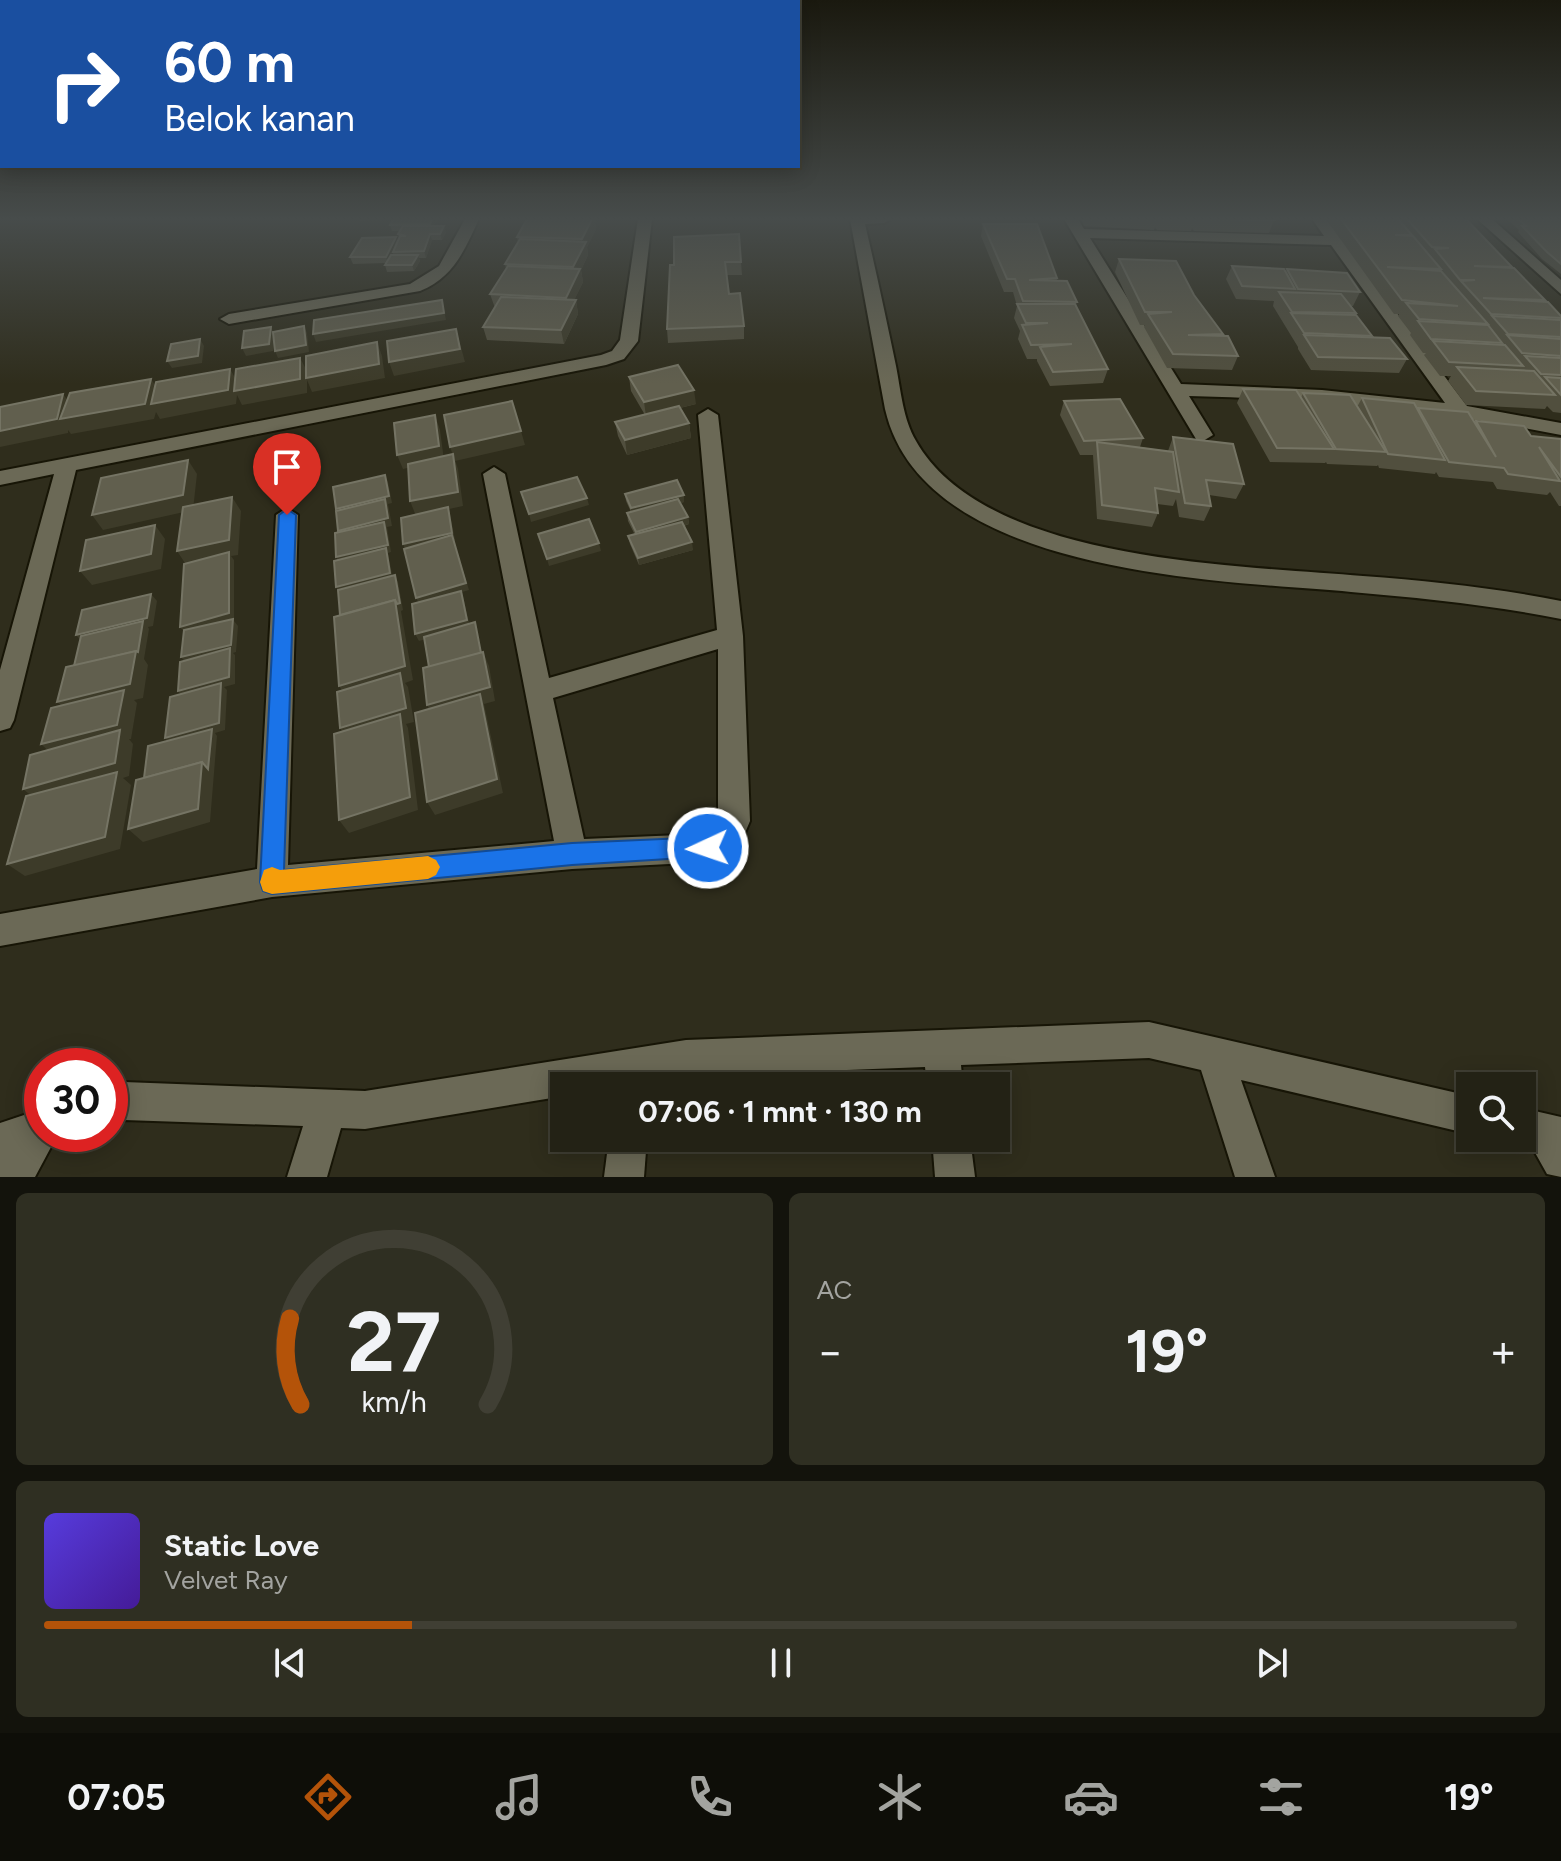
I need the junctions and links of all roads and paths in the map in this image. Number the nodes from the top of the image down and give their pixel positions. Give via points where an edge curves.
1 (442, 274) edge
2 (638, 274) edge
3 (868, 274) edge
4 (1105, 274) edge
5 (1359, 274) edge
6 (1544, 274) edge
7 (1561, 289) edge
8 (229, 319) dead end
9 (1175, 390) junction
10 (1459, 408) junction
11 (708, 415) dead end
12 (1561, 429) edge
13 (1203, 435) dead end
14 (67, 465) junction
15 (494, 474) dead end
16 (0, 478) edge
17 (287, 515) dead end
18 (1561, 610) edge
19 (730, 636) junction
20 (541, 691) junction
21 (0, 720) edge
22 (572, 854) junction
23 (272, 882) junction
24 (0, 930) edge
25 (941, 1048) junction
26 (1215, 1056) junction
27 (645, 1072) edge
28 (944, 1072) edge
29 (550, 1087) edge
30 (128, 1101) edge
31 (328, 1108) junction
32 (1456, 1112) edge
33 (24, 1134) edge
34 (0, 1142) edge
35 (28, 1152) edge
36 (627, 1152) edge
37 (952, 1152) edge
38 (14, 1177) edge
39 (307, 1177) edge
40 (624, 1177) edge
41 (955, 1177) edge
42 (1255, 1177) edge

1 - 8 street via 414,288
2 - 14 street via 629,341 606,360
3 - 18 street via 899,428 926,468 977,509 1017,530 1060,545 1178,567 1478,596
4 - 9 street
5 - 10 street
6 - 7 street
9 - 10 street via 1352,395
9 - 13 street
10 - 12 street
11 - 19 street
14 - 16 street
14 - 21 street
15 - 20 street
17 - 23 street
19 - 20 street
19 - 22 street via 735,821 729,835 708,848
20 - 22 street
22 - 23 street
23 - 24 street
25 - 26 street via 1149,1040
25 - 27 street via 686,1058
25 - 28 street
26 - 32 street
26 - 42 street
29 - 31 street via 365,1110
30 - 31 street
31 - 39 street
33 - 34 street
35 - 38 street
36 - 40 street
37 - 41 street

